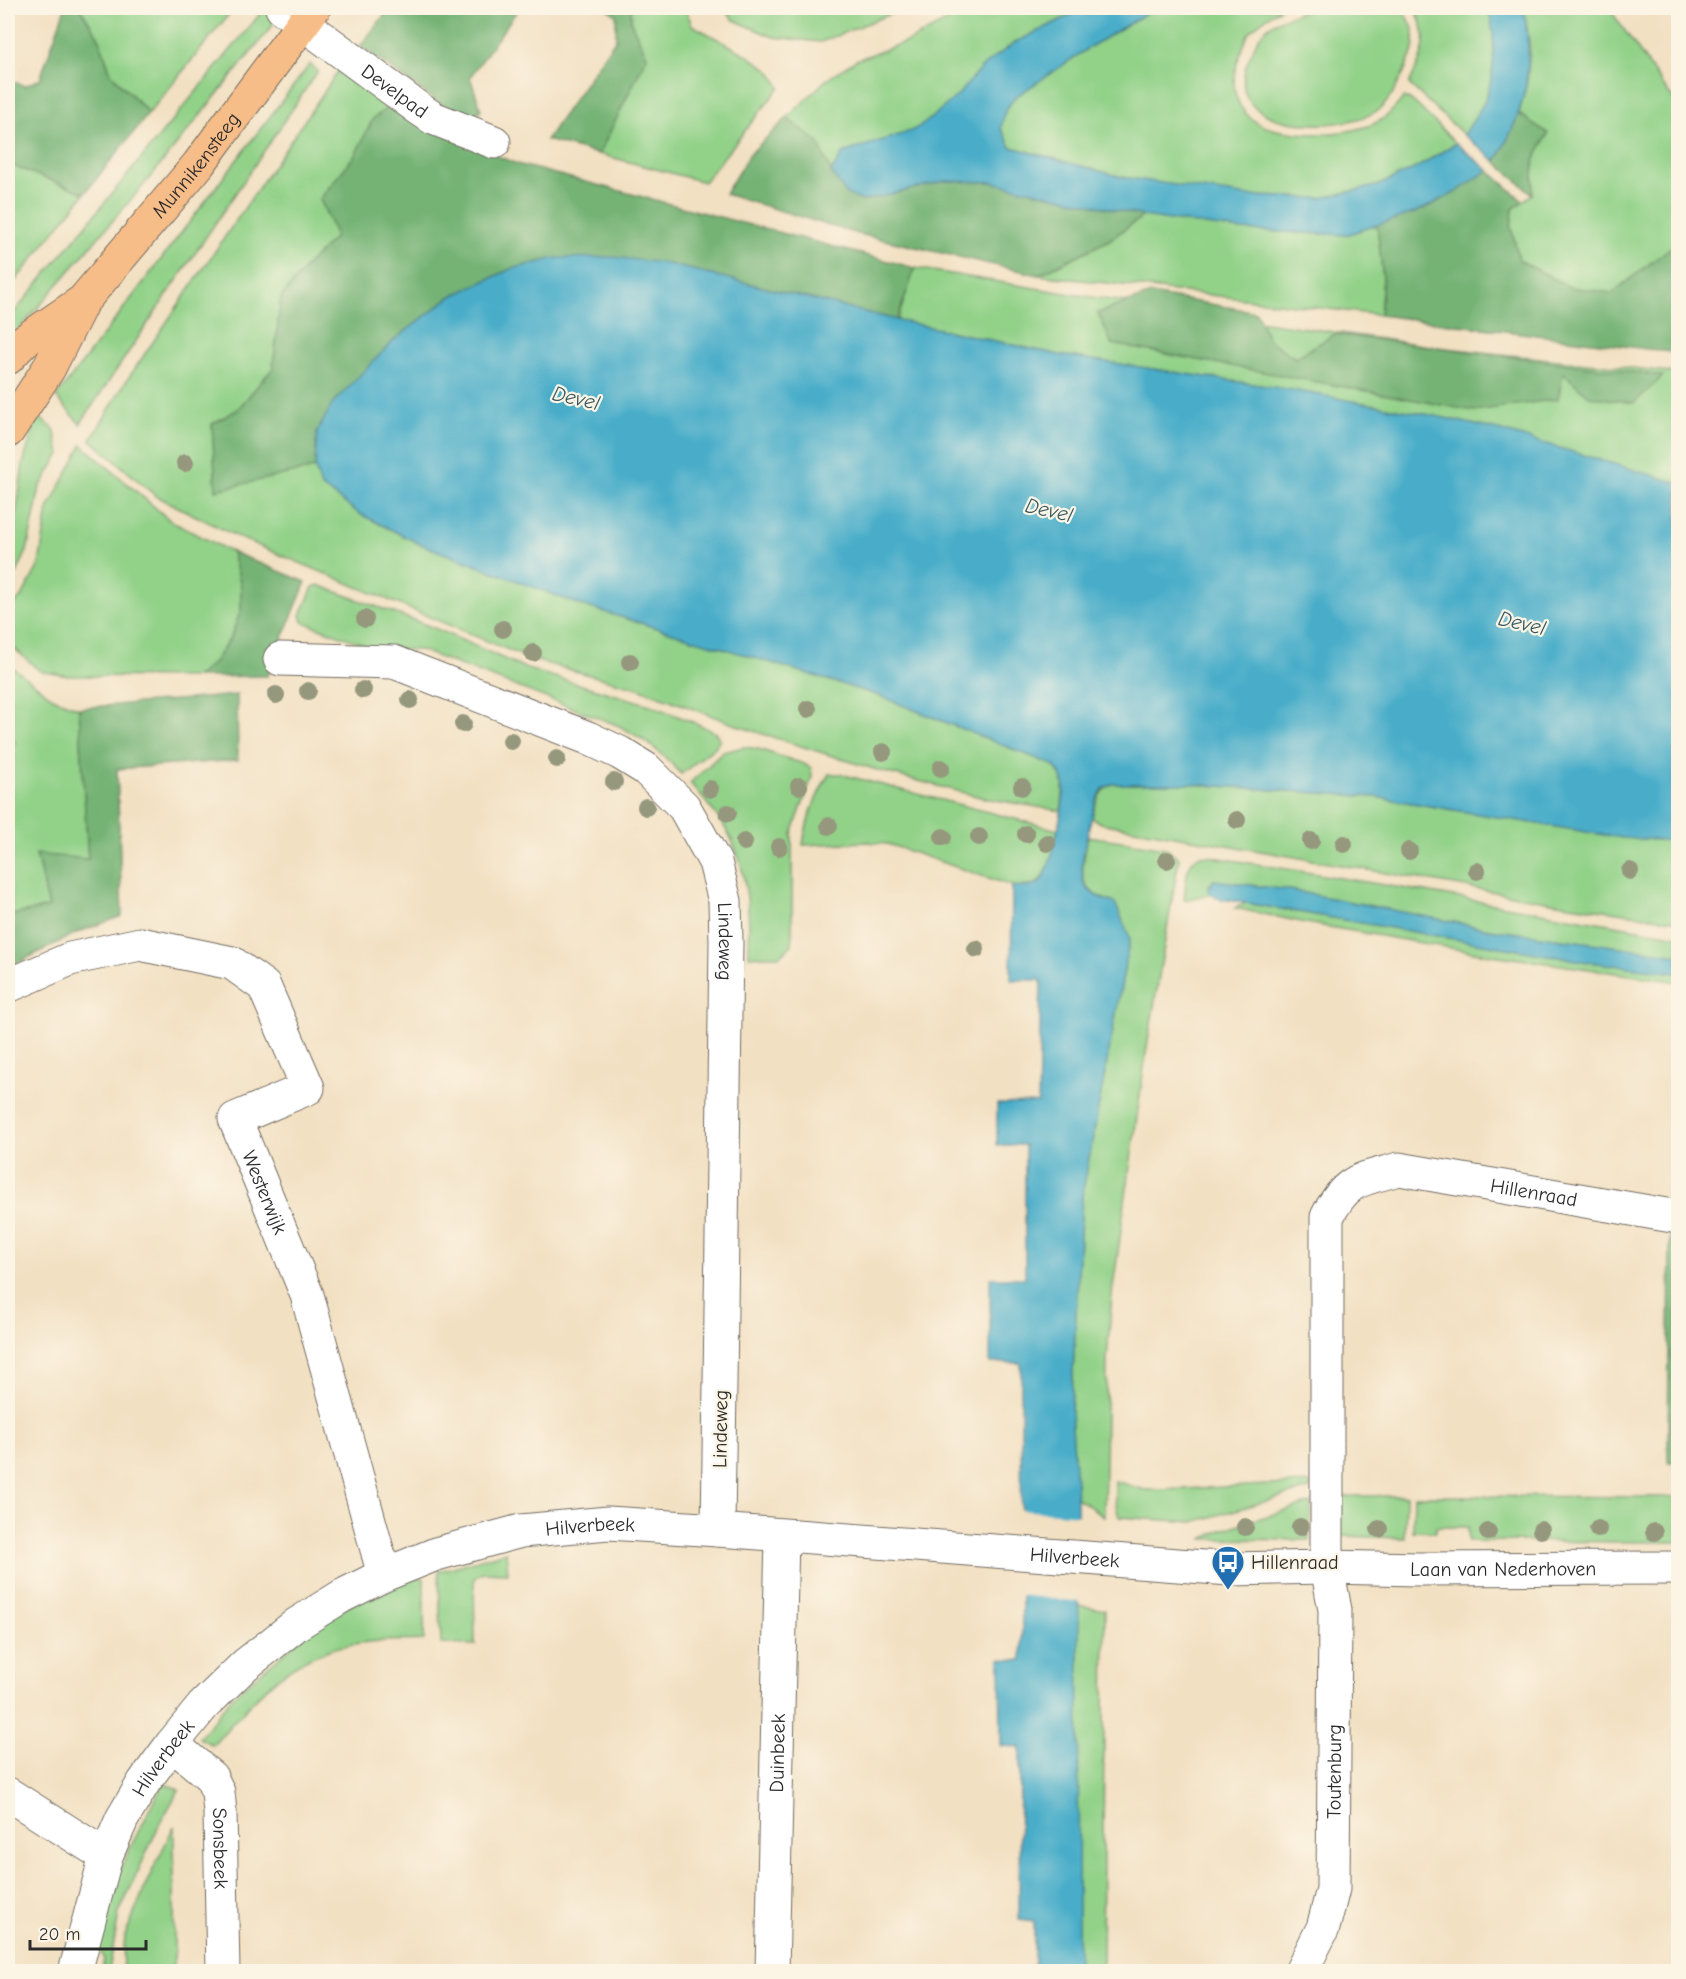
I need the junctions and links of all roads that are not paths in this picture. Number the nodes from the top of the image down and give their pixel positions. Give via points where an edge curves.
1 (300, 13) edge
2 (494, 142) dead end
3 (82, 302) junction
4 (8, 358) edge
5 (8, 431) edge
6 (280, 659) dead end
7 (8, 986) edge
8 (1678, 1217) edge
9 (718, 1530) junction
10 (782, 1536) junction
11 (1327, 1566) junction
12 (1678, 1568) edge
13 (384, 1575) junction
14 (172, 1744) junction
15 (8, 1794) edge
16 (106, 1856) junction
17 (75, 1971) edge
18 (223, 1971) edge
19 (772, 1971) edge
20 (1300, 1971) edge

1 - 2 street, Develpad via 337,47 433,118
1 - 3 main road, Munnikensteeg via 198,165
3 - 4 main road, Munnikensteeg via 24,341
3 - 5 main road, Munnikensteeg via 50,368
6 - 9 street, Lindeweg via 394,662 588,738 646,769 671,792 697,827 715,862 725,901 726,942
7 - 13 street, Westerwijk via 70,959 140,944 232,963 264,986 308,1088 235,1119 307,1295
8 - 11 street, Hillenraad via 1399,1169 1354,1182 1337,1198 1327,1217
9 - 10 street, Hilverbeek
9 - 13 street, Hilverbeek via 608,1523 521,1531 436,1554
10 - 11 street, Hilverbeek via 1230,1569
10 - 19 street, Duinbeek
11 - 12 street, Laan van Nederhoven
11 - 20 street, Toutenburg via 1335,1610 1332,1889 1323,1928
13 - 14 street, Hilverbeek via 297,1624 245,1665 203,1706
14 - 16 street, Hilverbeek via 122,1819
14 - 18 street, Sonsbeek via 211,1777 218,1792
15 - 16 street
16 - 17 street, Hilverbeek

